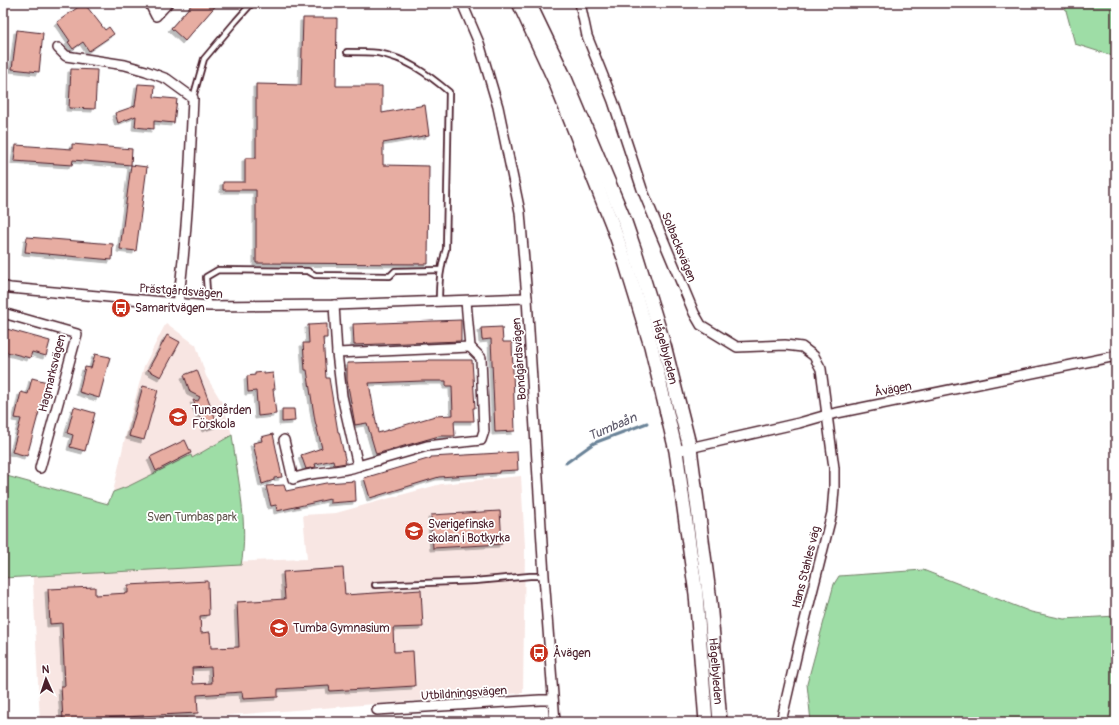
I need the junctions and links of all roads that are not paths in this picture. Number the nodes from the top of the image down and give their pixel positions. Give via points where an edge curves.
1 (168, 3) edge
2 (252, 3) edge
3 (462, 3) edge
4 (519, 3) edge
5 (529, 3) edge
6 (580, 3) edge
7 (151, 6) dead end
8 (58, 48) dead end
9 (347, 52) dead end
10 (193, 98) junction
11 (440, 270) junction
12 (3, 286) edge
13 (527, 298) junction
14 (466, 301) junction
15 (439, 302) junction
16 (178, 304) junction
17 (334, 305) junction
18 (208, 306) junction
19 (3, 313) edge
20 (470, 347) junction
21 (337, 353) junction
22 (1116, 356) edge
23 (827, 415) junction
24 (284, 440) dead end
25 (690, 448) junction
26 (676, 451) junction
27 (358, 466) junction
28 (40, 468) dead end
29 (544, 576) junction
30 (374, 585) dead end
31 (553, 700) junction
32 (377, 710) dead end
33 (555, 722) edge
34 (706, 722) edge
35 (720, 722) edge
36 (781, 722) edge

1 - 7 street via 156,16
2 - 10 lane via 204,59
3 - 13 street, Bondgårdsvägen via 479,43 498,107 520,212
4 - 26 main road, Hågelbyleden via 556,81 624,258 651,346
5 - 25 main road, Hågelbyleden via 564,76 624,219 664,345
6 - 23 street, Solbacksvägen via 587,36 613,101 642,188 701,325 736,346 802,347 814,356 821,369
8 - 10 street via 66,56 125,65 146,71 167,79
9 - 11 lane via 378,53 398,58 415,66 449,92 446,249
10 - 16 street via 184,259
11 - 15 lane
11 - 18 lane via 395,271 390,276 316,275 308,270 218,270 206,277
12 - 16 street, Prästgårdsvägen
13 - 14 street, Prästgårdsvägen
13 - 29 street, Bondgårdsvägen
14 - 15 street, Prästgårdsvägen
14 - 20 street
15 - 17 street, Prästgårdsvägen
16 - 18 street, Prästgårdsvägen
17 - 18 street, Prästgårdsvägen
17 - 21 street
19 - 28 street, Hagmarksvägen via 77,334
20 - 21 street
20 - 27 street via 481,358 484,431 481,440 427,446
21 - 27 street via 342,396
22 - 23 street, Åvägen
23 - 25 street, Åvägen
23 - 36 street, Hans Stahles väg via 834,468 832,513
24 - 27 street via 293,479 301,475 347,470
25 - 26 street, Åvägen
25 - 35 main road, Hågelbyleden via 710,601
26 - 34 main road, Hågelbyleden via 696,594
29 - 30 lane
29 - 31 street, Bondgårdsvägen
31 - 32 street, Utbildningsvägen
31 - 33 street, Bondgårdsvägen

